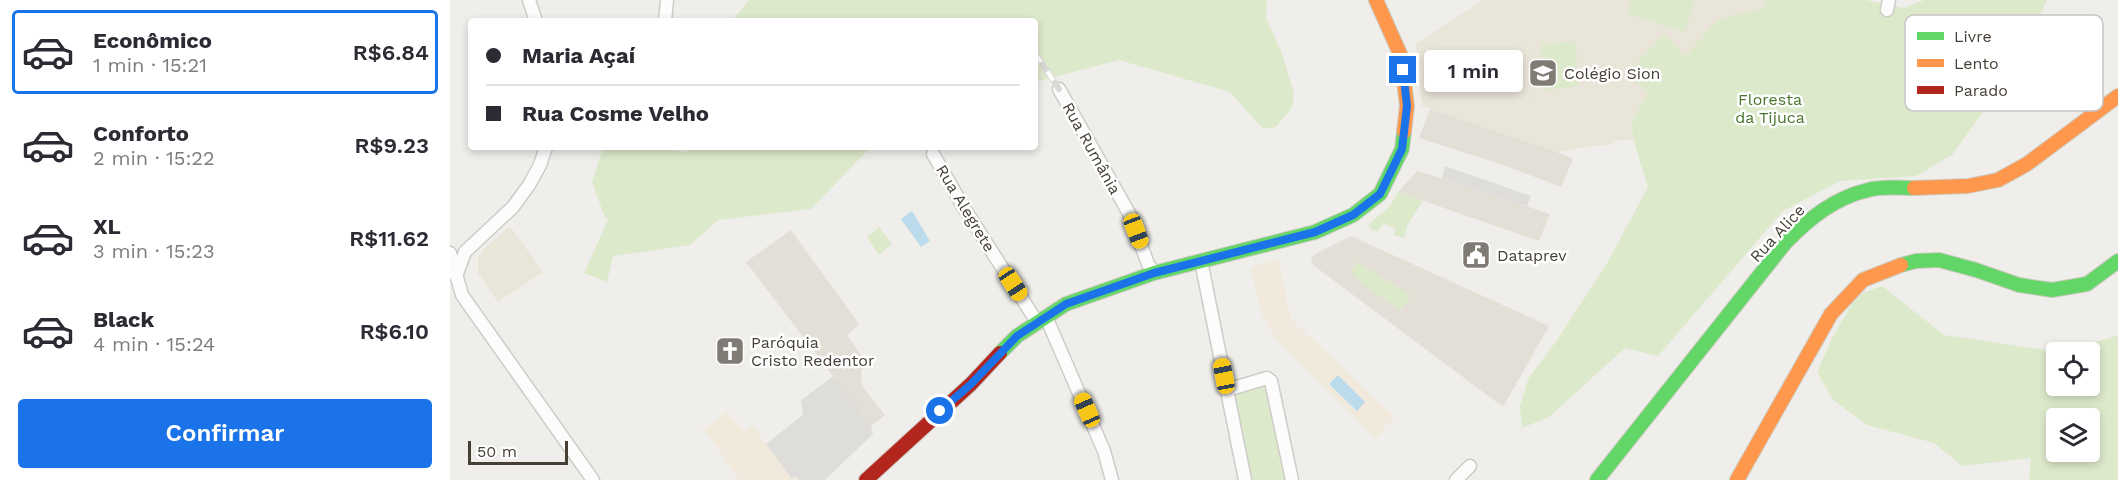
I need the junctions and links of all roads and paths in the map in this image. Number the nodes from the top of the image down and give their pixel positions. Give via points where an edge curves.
1 (529, 0) edge
2 (667, 0) edge
3 (1376, 0) edge
4 (535, 18) edge
5 (665, 18) edge
6 (1059, 89) dead end
7 (2118, 96) edge
8 (2103, 107) edge
9 (2098, 111) edge
10 (545, 150) edge
11 (933, 154) dead end
12 (450, 253) edge
13 (1201, 261) junction
14 (2118, 261) edge
15 (1154, 273) junction
16 (453, 277) edge
17 (1041, 319) junction
18 (1227, 390) junction
19 (1470, 466) dead end
20 (593, 480) edge
21 (866, 480) edge
22 (1112, 480) edge
23 (1245, 480) edge
24 (1292, 480) edge
25 (1455, 480) edge
26 (1597, 480) edge
27 (1737, 480) edge

1 - 4 street
2 - 5 street
3 - 13 street via 1401,56 1407,106 1402,149 1380,194 1353,215 1315,232
6 - 15 street, Rua Rumânia via 1130,215
7 - 8 street, Rua Alice
9 - 26 street, Rua Alice via 2027,164 1998,180 1968,186 1869,189 1822,210 1786,242
10 - 16 street via 529,185 504,216 465,252
11 - 17 street, Rua Alegrete via 964,208
12 - 16 street
13 - 15 street
13 - 18 street
14 - 27 street via 2087,284 2052,290 2019,285 1939,260 1916,261 1863,280 1830,314
15 - 17 street via 1066,304
16 - 20 street
17 - 21 street via 1017,336
17 - 22 street, Rua Alegrete via 1104,451
18 - 23 street
18 - 24 street via 1267,378 1271,381
19 - 25 street

